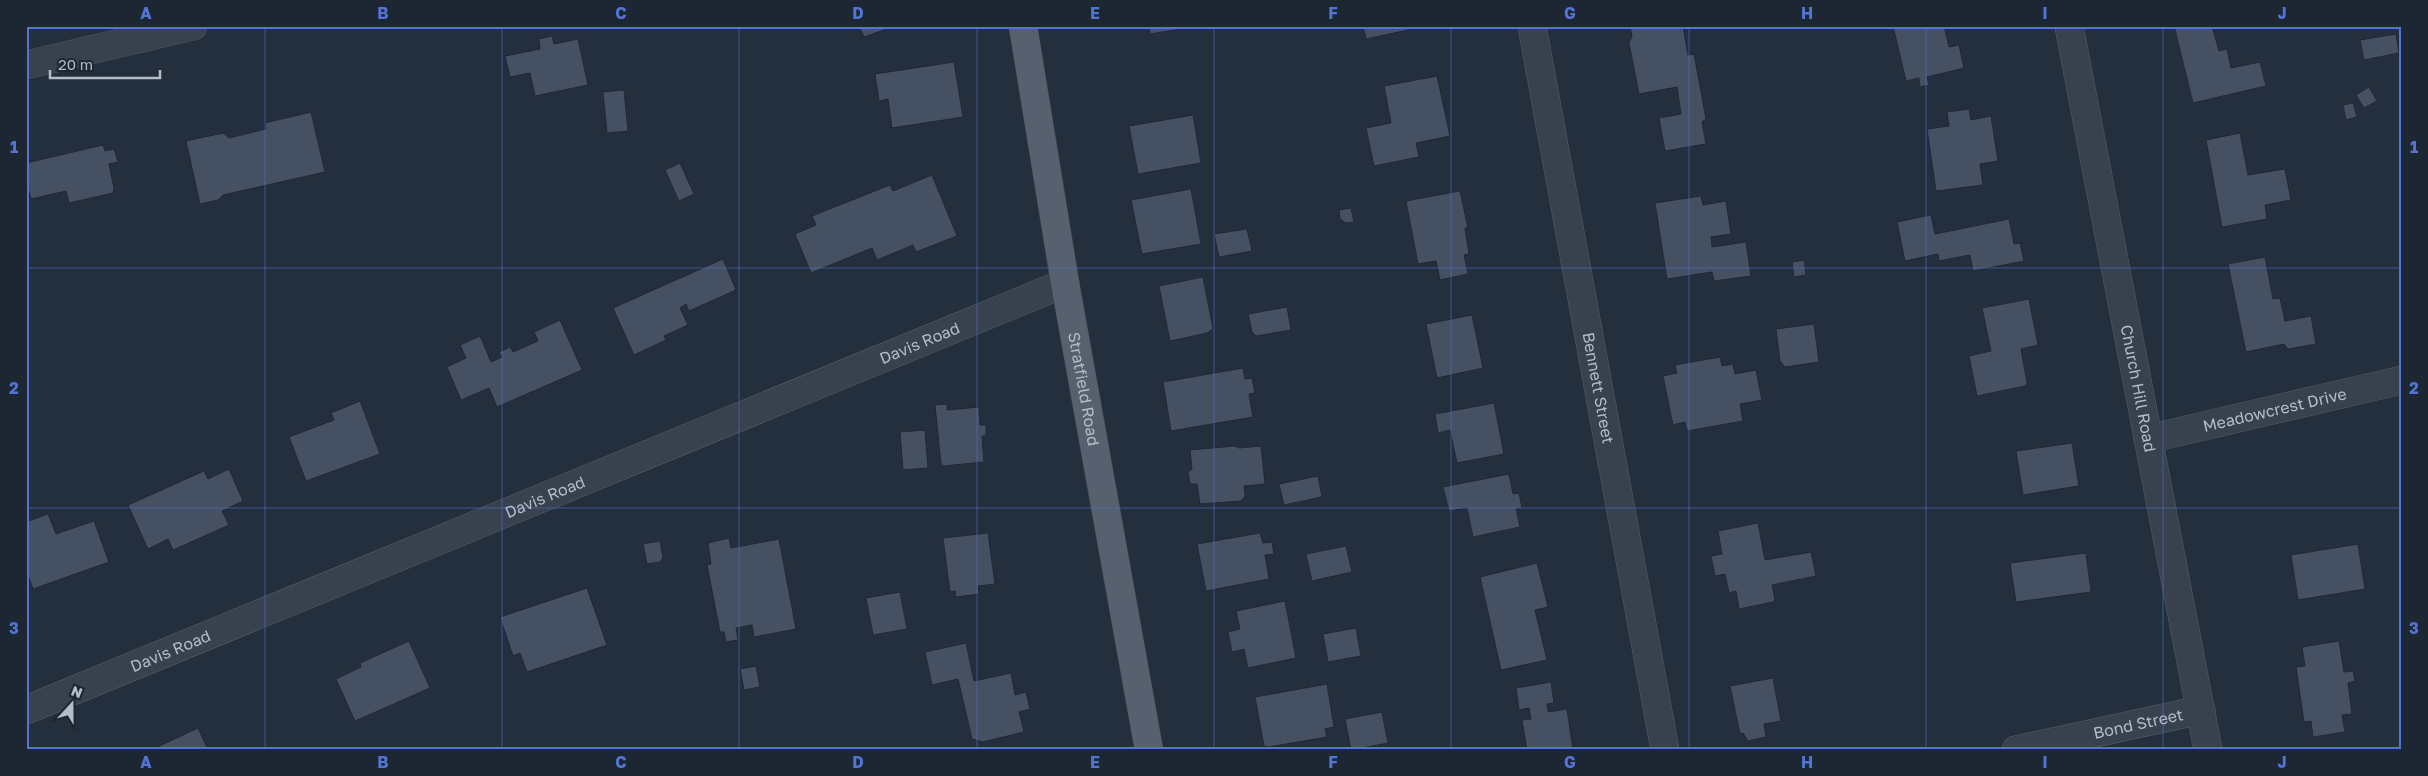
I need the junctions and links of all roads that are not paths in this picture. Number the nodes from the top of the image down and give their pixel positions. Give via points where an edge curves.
1 (193, 26) edge
2 (1023, 26) edge
3 (1532, 26) edge
4 (2069, 26) edge
5 (26, 65) edge
6 (1065, 283) junction
7 (2402, 380) edge
8 (2148, 440) junction
9 (26, 710) edge
10 (2201, 710) junction
11 (1149, 750) edge
12 (1665, 750) edge
13 (2016, 750) edge
14 (2208, 750) edge

1 - 5 street
2 - 6 main road, Stratfield Road
3 - 12 street, Bennett Street
4 - 8 street, Church Hill Road
6 - 9 street, Davis Road
6 - 11 main road, Stratfield Road
7 - 8 street, Meadowcrest Drive
8 - 10 street, Church Hill Road
10 - 13 street, Bond Street
10 - 14 street, Church Hill Road

